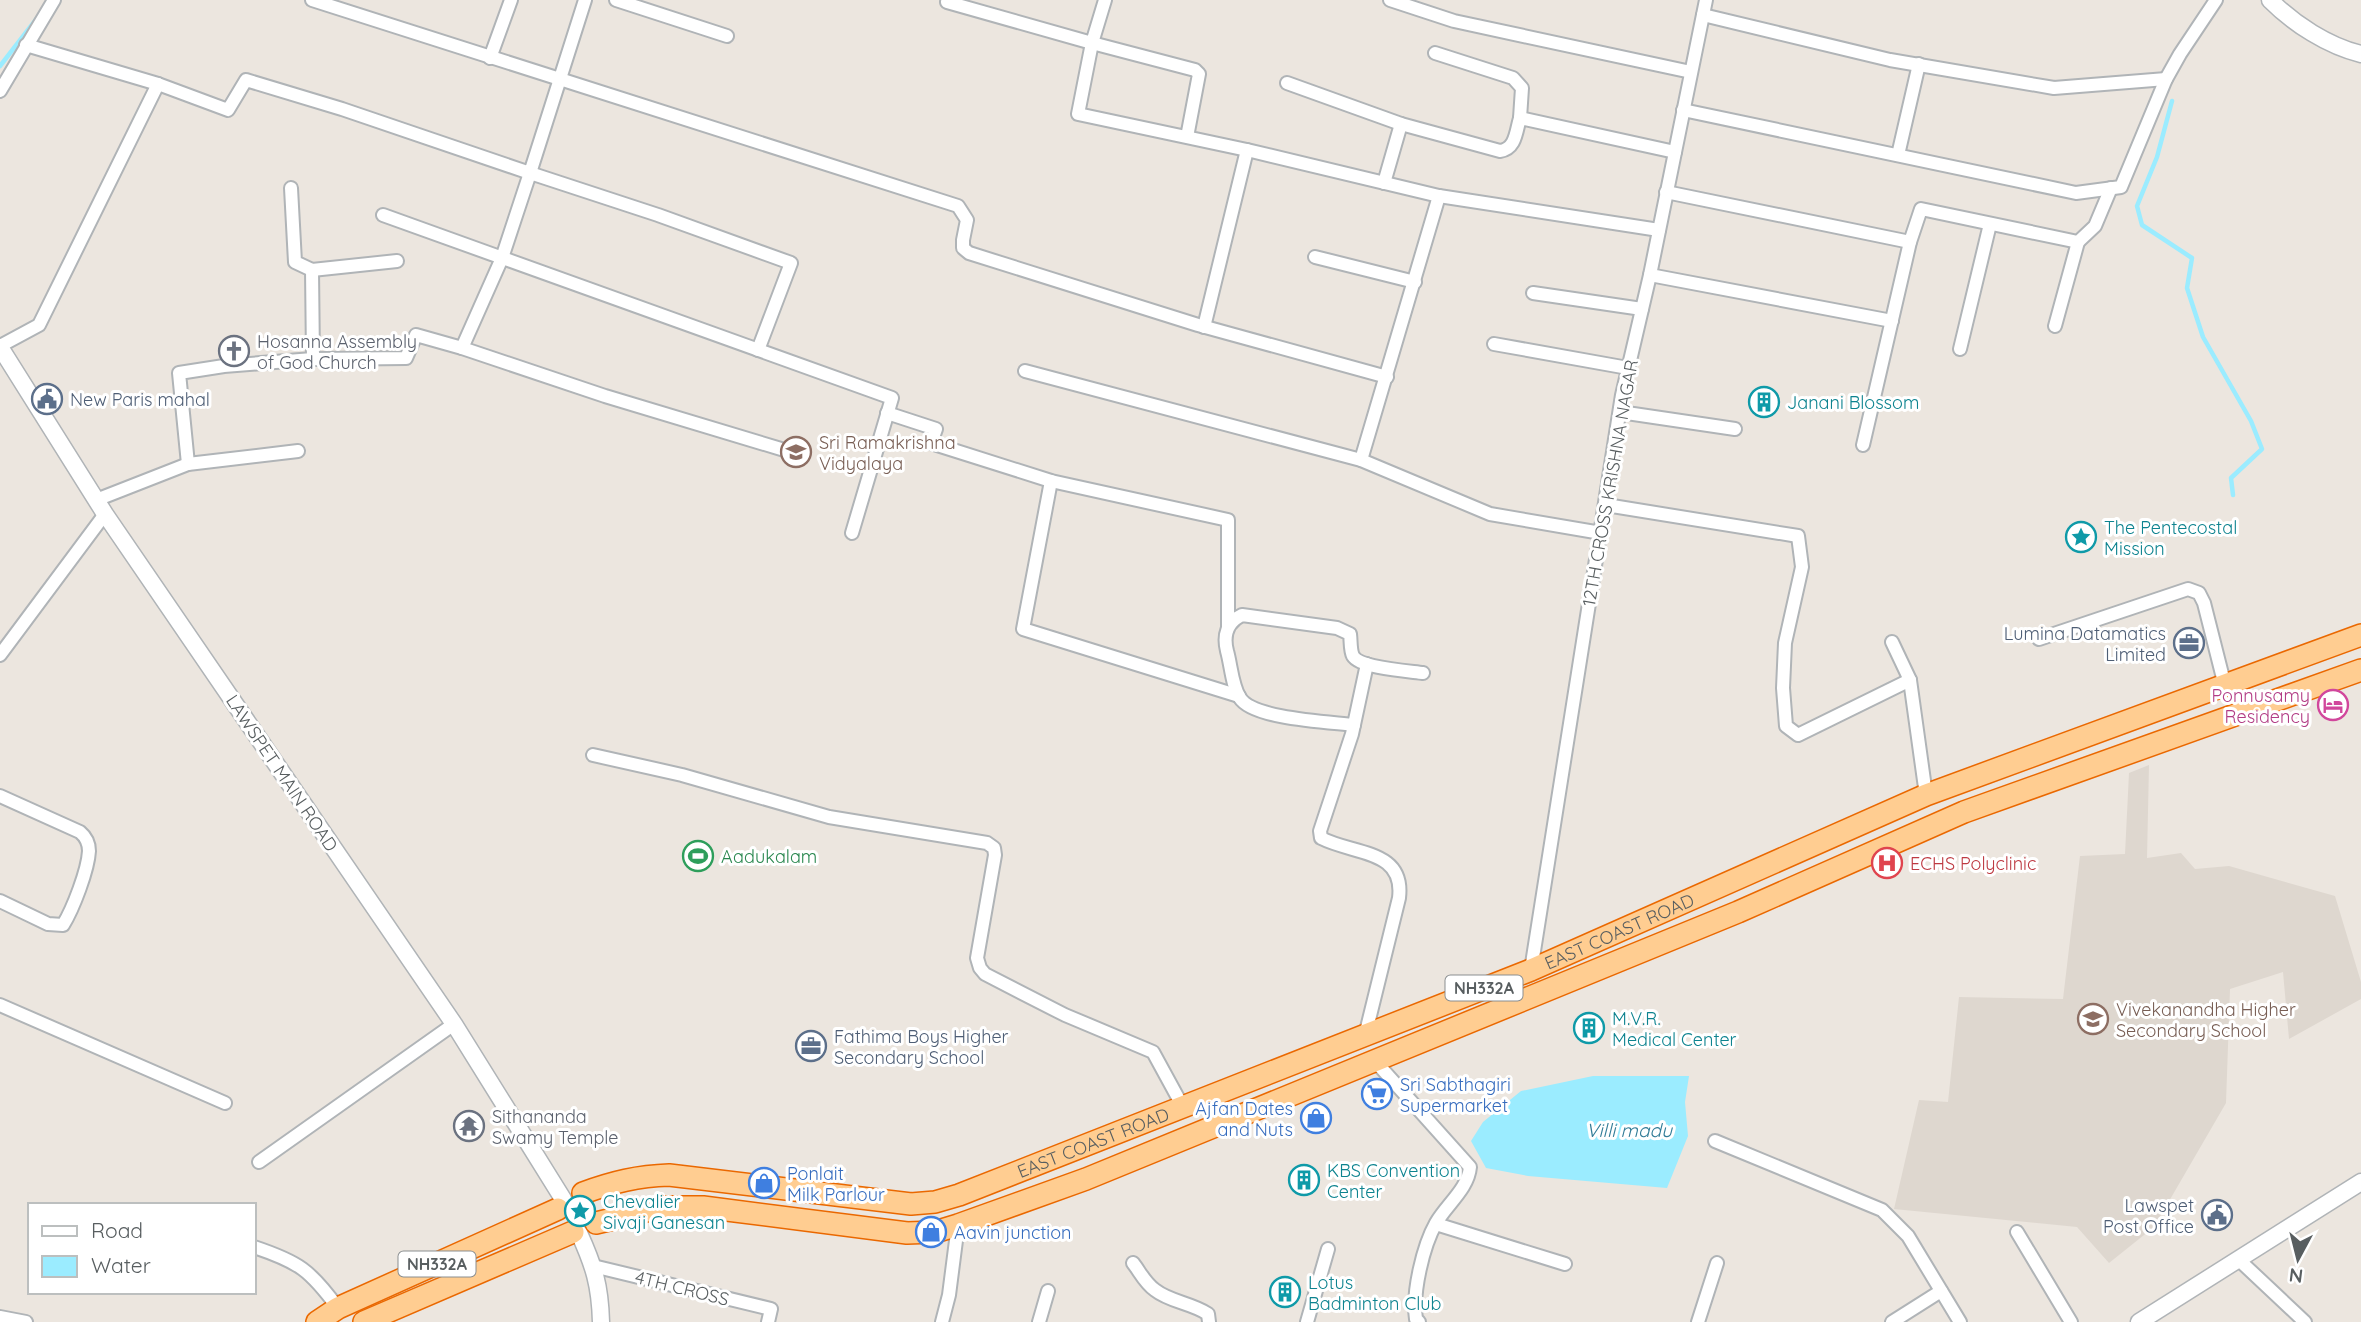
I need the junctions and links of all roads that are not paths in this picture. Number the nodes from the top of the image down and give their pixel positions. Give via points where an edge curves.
1 (54, 0) edge
2 (312, 0) edge
3 (511, 0) edge
4 (585, 0) edge
5 (616, 0) edge
6 (1105, 0) edge
7 (1390, 0) edge
8 (1706, 0) edge
9 (2216, 0) edge
10 (2270, 0) edge
11 (947, 2) dead end
12 (1703, 15) junction
13 (727, 36) dead end
14 (1092, 43) junction
15 (26, 45) junction
16 (1435, 53) dead end
17 (2361, 54) edge
18 (490, 58) junction
19 (1919, 64) junction
20 (1691, 72) junction
21 (2166, 79) junction
22 (559, 80) junction
23 (1287, 83) dead end
24 (158, 85) junction
25 (0, 91) edge
26 (1683, 110) junction
27 (1520, 118) junction
28 (1401, 124) junction
29 (1187, 137) junction
30 (1247, 150) junction
31 (1675, 152) junction
32 (1898, 155) junction
33 (530, 173) junction
34 (1384, 183) junction
35 (291, 188) dead end
36 (2111, 188) junction
37 (1667, 192) junction
38 (1439, 196) junction
39 (383, 215) dead end
40 (1990, 224) junction
41 (1659, 230) junction
42 (1910, 242) junction
43 (2078, 242) junction
44 (1315, 257) dead end
45 (502, 258) junction
46 (397, 261) dead end
47 (313, 270) junction
48 (1650, 275) junction
49 (1415, 282) junction
50 (1534, 293) dead end
51 (1642, 309) junction
52 (1892, 321) junction
53 (2054, 326) dead end
54 (1204, 327) junction
55 (1494, 344) dead end
56 (0, 347) edge
57 (462, 348) junction
58 (1960, 349) dead end
59 (758, 350) junction
60 (313, 359) junction
61 (1629, 368) junction
62 (1025, 371) dead end
63 (1387, 377) junction
64 (1620, 412) junction
65 (887, 413) junction
66 (1735, 429) dead end
67 (1863, 445) dead end
68 (298, 451) dead end
69 (790, 452) dead end
70 (1361, 460) junction
71 (188, 464) junction
72 (1051, 481) junction
73 (1606, 505) junction
74 (100, 507) junction
75 (852, 533) dead end
76 (1601, 533) junction
77 (1228, 627) junction
78 (2361, 635) edge
79 (2039, 639) dead end
80 (1892, 642) dead end
81 (0, 655) edge
82 (1367, 664) junction
83 (2361, 670) edge
84 (1423, 673) dead end
85 (1910, 680) junction
86 (2225, 686) junction
87 (1239, 696) junction
88 (1354, 725) junction
89 (593, 755) dead end
90 (1926, 795) junction
91 (0, 796) edge
92 (0, 901) edge
93 (1531, 970) junction
94 (0, 1005) edge
95 (454, 1024) junction
96 (1365, 1036) junction
97 (1375, 1061) junction
98 (225, 1103) dead end
99 (1183, 1107) junction
100 (1715, 1141) dead end
101 (260, 1162) dead end
102 (2361, 1182) edge
103 (568, 1200) junction
104 (1436, 1224) junction
105 (958, 1226) junction
106 (583, 1229) junction
107 (2017, 1232) dead end
108 (256, 1248) edge
109 (1328, 1249) dead end
110 (2238, 1259) junction
111 (1133, 1263) dead end
112 (1565, 1264) dead end
113 (1717, 1264) dead end
114 (593, 1266) junction
115 (1048, 1291) dead end
116 (1941, 1291) junction
117 (338, 1308) junction
118 (770, 1316) edge
119 (0, 1317) edge
120 (26, 1322) edge
121 (317, 1322) edge
122 (364, 1322) edge
123 (601, 1322) edge
124 (942, 1322) edge
125 (1039, 1322) edge
126 (1209, 1322) edge
127 (1307, 1322) edge
128 (1419, 1322) edge
129 (1699, 1322) edge
130 (1892, 1322) edge
131 (1960, 1322) edge
132 (2071, 1322) edge
133 (2139, 1322) edge
134 (2305, 1322) edge

1 - 15 street
2 - 18 street
3 - 18 street
4 - 22 street
5 - 13 street
6 - 14 street
7 - 20 street via 1454,21
8 - 12 street, 12TH CROSS KRISHNA NAGAR
9 - 21 street
10 - 17 street via 2285,15 2343,50
11 - 14 street
12 - 19 street
12 - 20 street, 12TH CROSS KRISHNA NAGAR
14 - 29 street via 1195,70 1199,74
14 - 29 street via 1078,114
15 - 24 street
15 - 25 street
16 - 27 street via 1514,78 1522,88
18 - 22 street
19 - 21 street via 2054,88
19 - 32 street
20 - 26 street, 12TH CROSS KRISHNA NAGAR
21 - 36 street via 2121,187
22 - 33 street
22 - 54 street via 958,206 967,220 963,240 969,253
23 - 28 street
24 - 33 street via 228,110 246,80
24 - 56 street via 39,325
26 - 31 street, 12TH CROSS KRISHNA NAGAR
26 - 32 street
27 - 28 street via 1513,145 1500,151
27 - 31 street
28 - 34 street
29 - 30 street
30 - 34 street
30 - 54 street
31 - 37 street, 12TH CROSS KRISHNA NAGAR
32 - 36 street via 2076,193
33 - 45 street
33 - 59 street via 791,263
34 - 38 street
35 - 47 street via 295,262
36 - 43 street via 2095,226
37 - 41 street, 12TH CROSS KRISHNA NAGAR
37 - 42 street
38 - 41 street
38 - 49 street
39 - 45 street
40 - 42 street via 1921,209
40 - 43 street
40 - 58 street
41 - 48 street, 12TH CROSS KRISHNA NAGAR
42 - 52 street
43 - 53 street
44 - 49 street
45 - 57 street
45 - 59 street
46 - 47 street
47 - 60 street
48 - 51 street, 12TH CROSS KRISHNA NAGAR
48 - 52 street
49 - 63 street
50 - 51 street
51 - 61 street, 12TH CROSS KRISHNA NAGAR
52 - 67 street
54 - 63 street
55 - 61 street
56 - 74 street, LAWSPET MAIN ROAD
57 - 60 street via 416,335 406,358
57 - 69 street
59 - 65 street via 892,398
60 - 71 street via 179,373
61 - 64 street, 12TH CROSS KRISHNA NAGAR
62 - 70 street
63 - 70 street
64 - 66 street
64 - 73 street, 12TH CROSS KRISHNA NAGAR
65 - 72 street via 936,429 931,443
65 - 75 street
68 - 71 street
70 - 76 street via 1490,514
71 - 74 street
72 - 77 street via 1228,520
72 - 87 street via 1023,629
73 - 76 street, 12TH CROSS KRISHNA NAGAR
73 - 85 street via 1798,536 1802,567 1785,643 1783,688 1786,726 1798,735
74 - 81 street
74 - 95 street, LAWSPET MAIN ROAD
76 - 93 street, 12TH CROSS KRISHNA NAGAR
77 - 82 street via 1242,615 1337,628 1350,634 1352,654
77 - 87 street via 1225,641
78 - 86 highway, EAST COAST ROAD / NH332A
79 - 86 street via 2188,589 2199,593 2204,603
80 - 85 street
82 - 84 street
82 - 88 street
83 - 97 highway, EAST COAST ROAD / NH332A via 1964,812 1738,912
85 - 90 street
86 - 90 highway, EAST COAST ROAD / NH332A
87 - 88 street via 1246,705 1270,713
88 - 96 street via 1321,838 1393,866 1401,885
89 - 99 street via 829,817 987,843 995,855 977,958 980,968 1065,1015 1153,1052
90 - 93 highway, EAST COAST ROAD / NH332A
91 - 92 street via 80,832 89,850 63,925 48,924
93 - 96 highway, EAST COAST ROAD / NH332A
94 - 98 street
95 - 101 street
95 - 103 street, LAWSPET MAIN ROAD
96 - 99 highway, EAST COAST ROAD / NH332A
97 - 104 street via 1470,1167 1469,1178
97 - 105 highway, EAST COAST ROAD / NH332A
99 - 103 highway, EAST COAST ROAD / NH332A via 935,1202 911,1204 669,1175 618,1180
100 - 116 street via 1882,1210 1908,1236
102 - 110 street
103 - 106 highway via 561,1224
103 - 106 highway via 594,1199 598,1217
103 - 117 highway, EAST COAST ROAD / NH332A
104 - 112 street
104 - 128 street via 1423,1258 1415,1309
105 - 106 highway, EAST COAST ROAD / NH332A via 907,1233 663,1207
105 - 124 street
106 - 114 street
106 - 122 highway, EAST COAST ROAD / NH332A
107 - 132 street
108 - 117 street via 309,1272
109 - 127 street
110 - 133 street
110 - 134 street
111 - 126 street via 1157,1292 1199,1308 1208,1314
113 - 129 street
114 - 118 street, 4TH CROSS
114 - 123 street
115 - 125 street
116 - 130 street
116 - 131 street
117 - 121 highway, EAST COAST ROAD / NH332A
119 - 120 street

